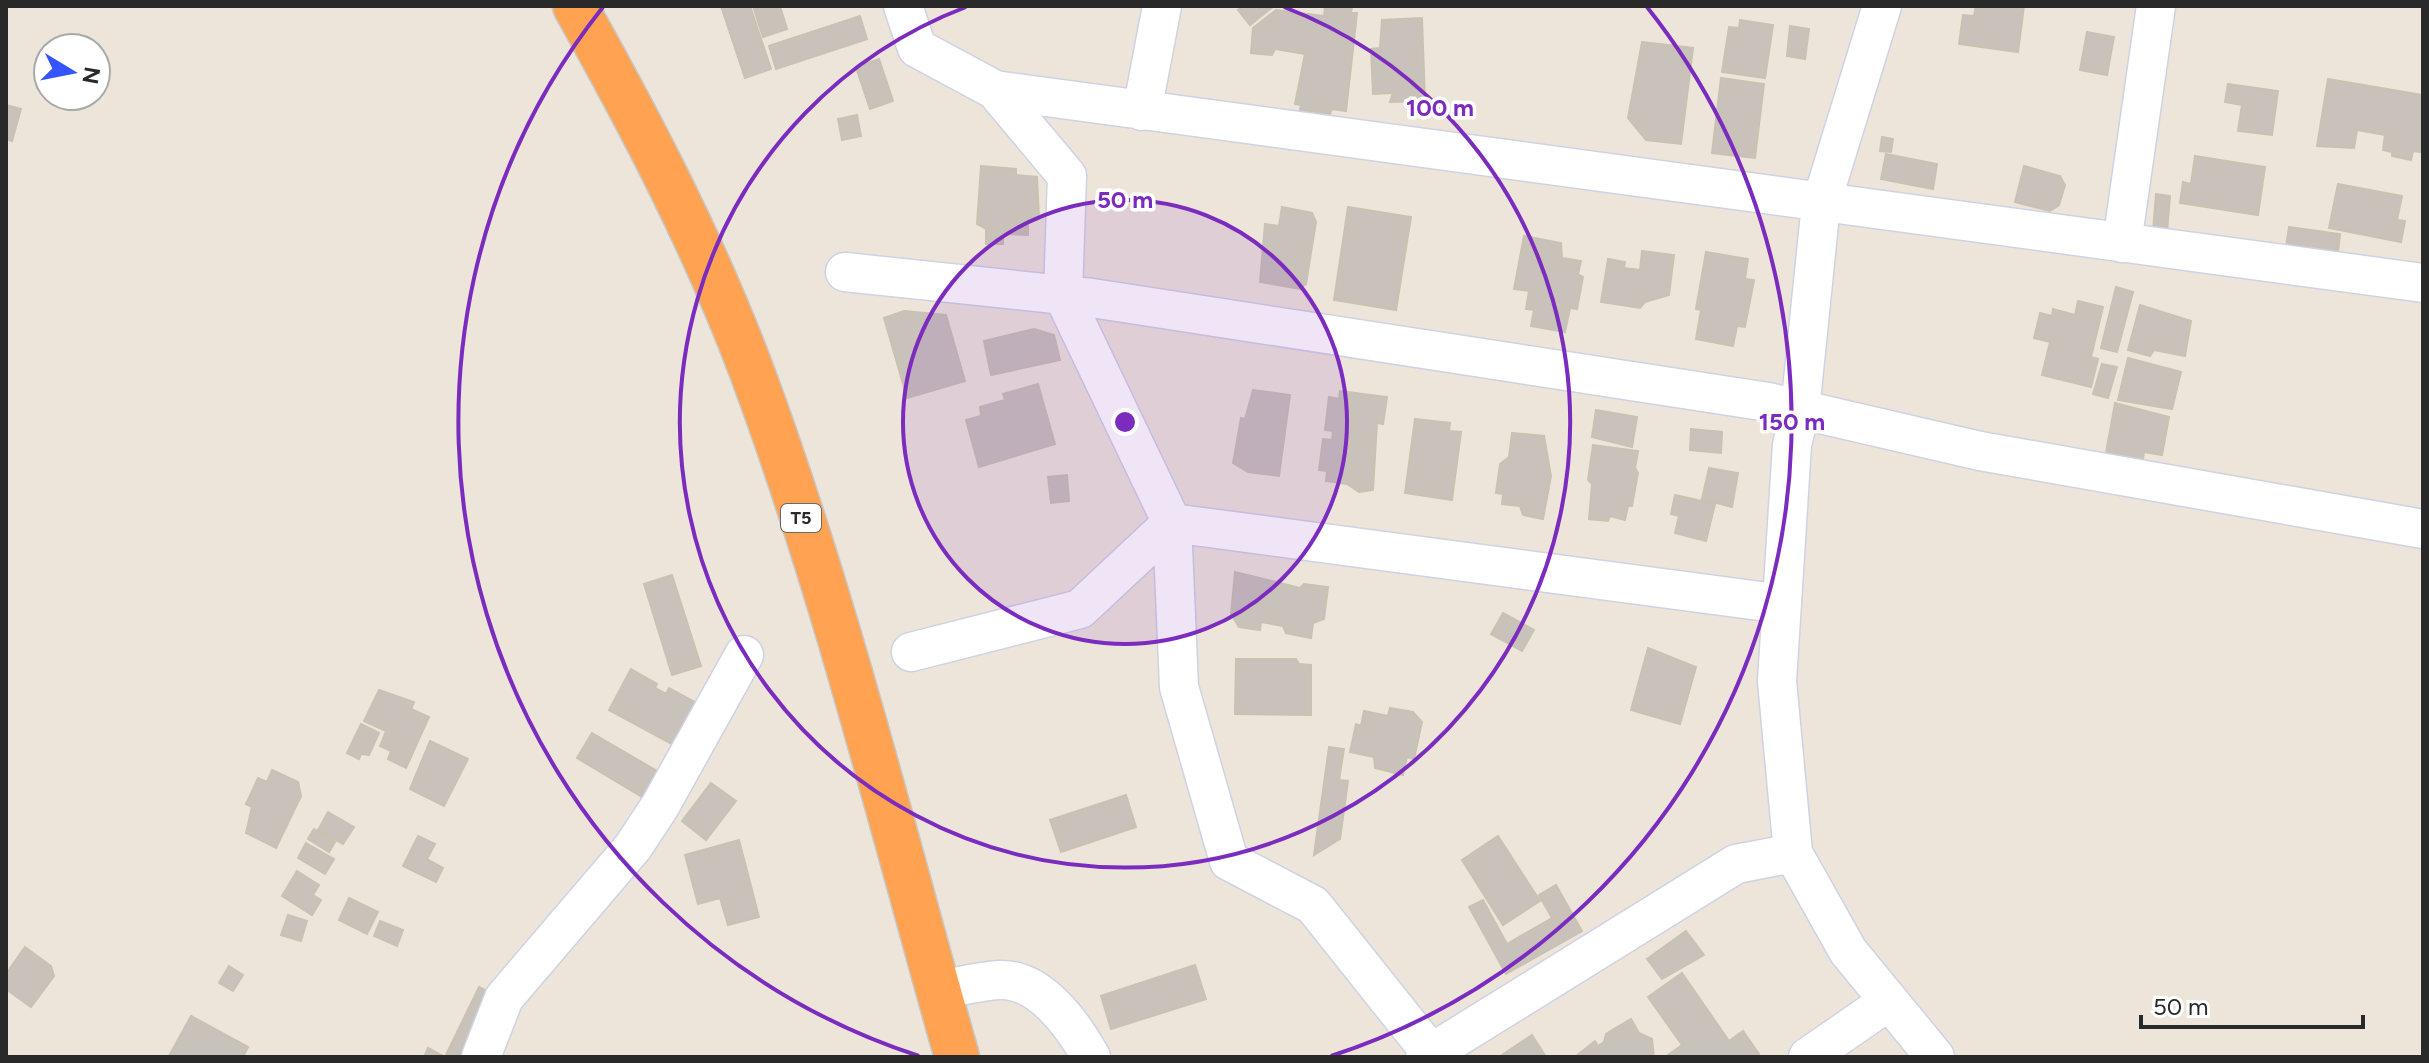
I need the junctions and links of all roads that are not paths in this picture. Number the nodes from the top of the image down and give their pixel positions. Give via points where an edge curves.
1 (575, 6) edge
2 (903, 6) edge
3 (1162, 6) edge
4 (1882, 6) edge
5 (2156, 6) edge
6 (995, 90) junction
7 (1142, 111) junction
8 (1821, 204) junction
9 (2122, 243) junction
10 (845, 272) dead end
11 (2423, 283) edge
12 (1063, 295) junction
13 (1800, 410) junction
14 (1172, 523) junction
15 (2423, 529) edge
16 (1782, 604) junction
17 (911, 652) dead end
18 (744, 655) dead end
19 (1793, 853) junction
20 (938, 990) junction
21 (1889, 1001) junction
22 (1428, 1055) edge
23 (481, 1057) edge
24 (957, 1057) edge
25 (1091, 1057) edge
26 (1808, 1057) edge
27 (1935, 1057) edge

1 - 20 highway, T5 via 651,146 751,370 806,532
2 - 6 street via 917,48
3 - 7 street
4 - 8 street
5 - 9 street
6 - 7 street
6 - 12 street via 1067,176
7 - 8 street
8 - 9 street
8 - 13 street
9 - 11 street
10 - 12 street
12 - 13 street
12 - 14 street
13 - 15 street via 1980,451
13 - 16 street via 1792,445
14 - 16 street
14 - 17 street via 1080,609
14 - 22 street via 1179,687 1229,861 1313,905
16 - 19 street via 1777,681
18 - 23 street via 633,847 504,998
19 - 21 street via 1848,951
19 - 22 street via 1736,864
20 - 24 highway, T5
20 - 25 street via 1003,980 1035,989
21 - 26 street
21 - 27 street

